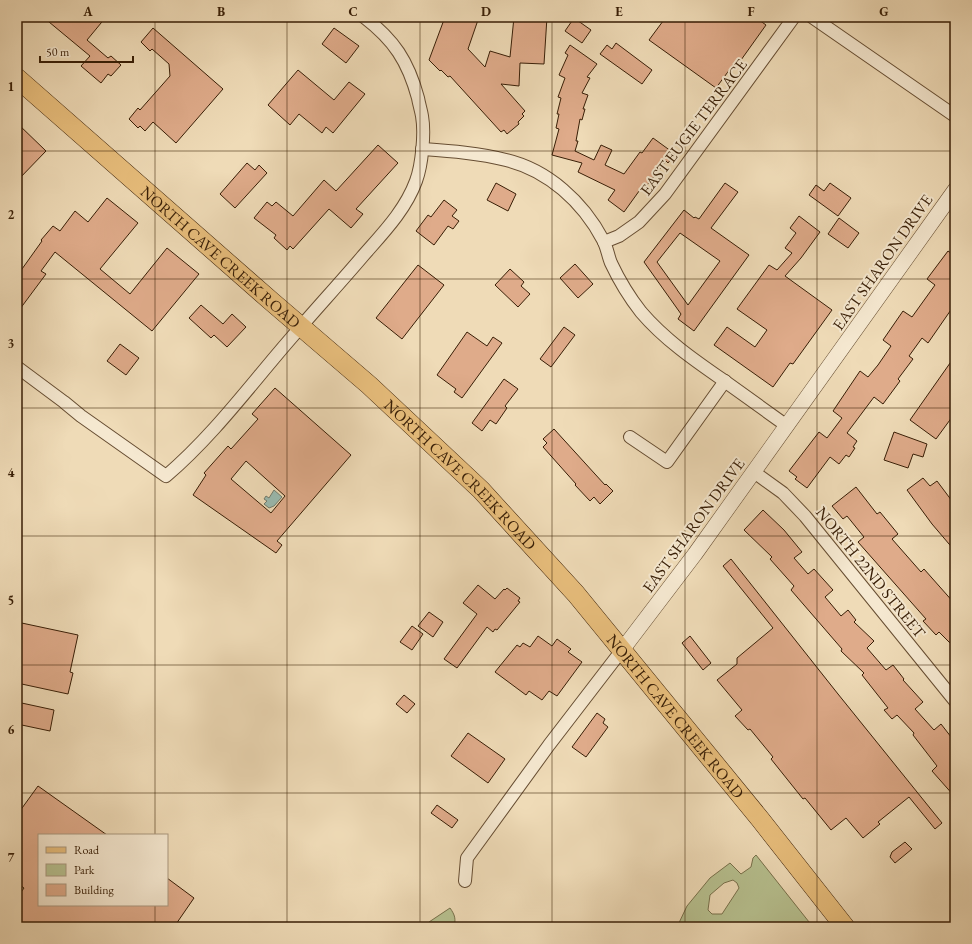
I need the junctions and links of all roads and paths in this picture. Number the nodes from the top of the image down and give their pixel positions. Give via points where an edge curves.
1 (364, 17) edge
2 (794, 17) edge
3 (812, 17) edge
4 (17, 78) edge
5 (955, 116) edge
6 (422, 149) junction
7 (955, 190) edge
8 (604, 242) junction
9 (301, 326) junction
10 (17, 367) edge
11 (725, 381) junction
12 (787, 426) junction
13 (630, 437) dead end
14 (754, 472) junction
15 (622, 650) junction
16 (955, 701) edge
17 (465, 881) dead end
18 (845, 927) edge

1 - 6 street via 387,37 405,61 414,83 422,116
2 - 8 street, EAST EUGIE TERRACE via 665,194 639,222 619,236
3 - 5 street
4 - 9 main road, NORTH CAVE CREEK ROAD
6 - 8 street via 490,157 530,168 572,197
6 - 9 street via 417,180 407,202
7 - 12 street, EAST SHARON DRIVE
8 - 11 street via 622,283 641,312 663,335
9 - 10 street via 188,457 166,476
9 - 15 main road, NORTH CAVE CREEK ROAD via 476,485 576,594
11 - 12 street
11 - 13 street via 667,462
12 - 14 street, EAST SHARON DRIVE
14 - 15 street, EAST SHARON DRIVE
14 - 16 street, NORTH 22ND STREET via 783,493 805,516
15 - 17 street, EAST SHARON DRIVE via 467,858
15 - 18 main road, NORTH CAVE CREEK ROAD

